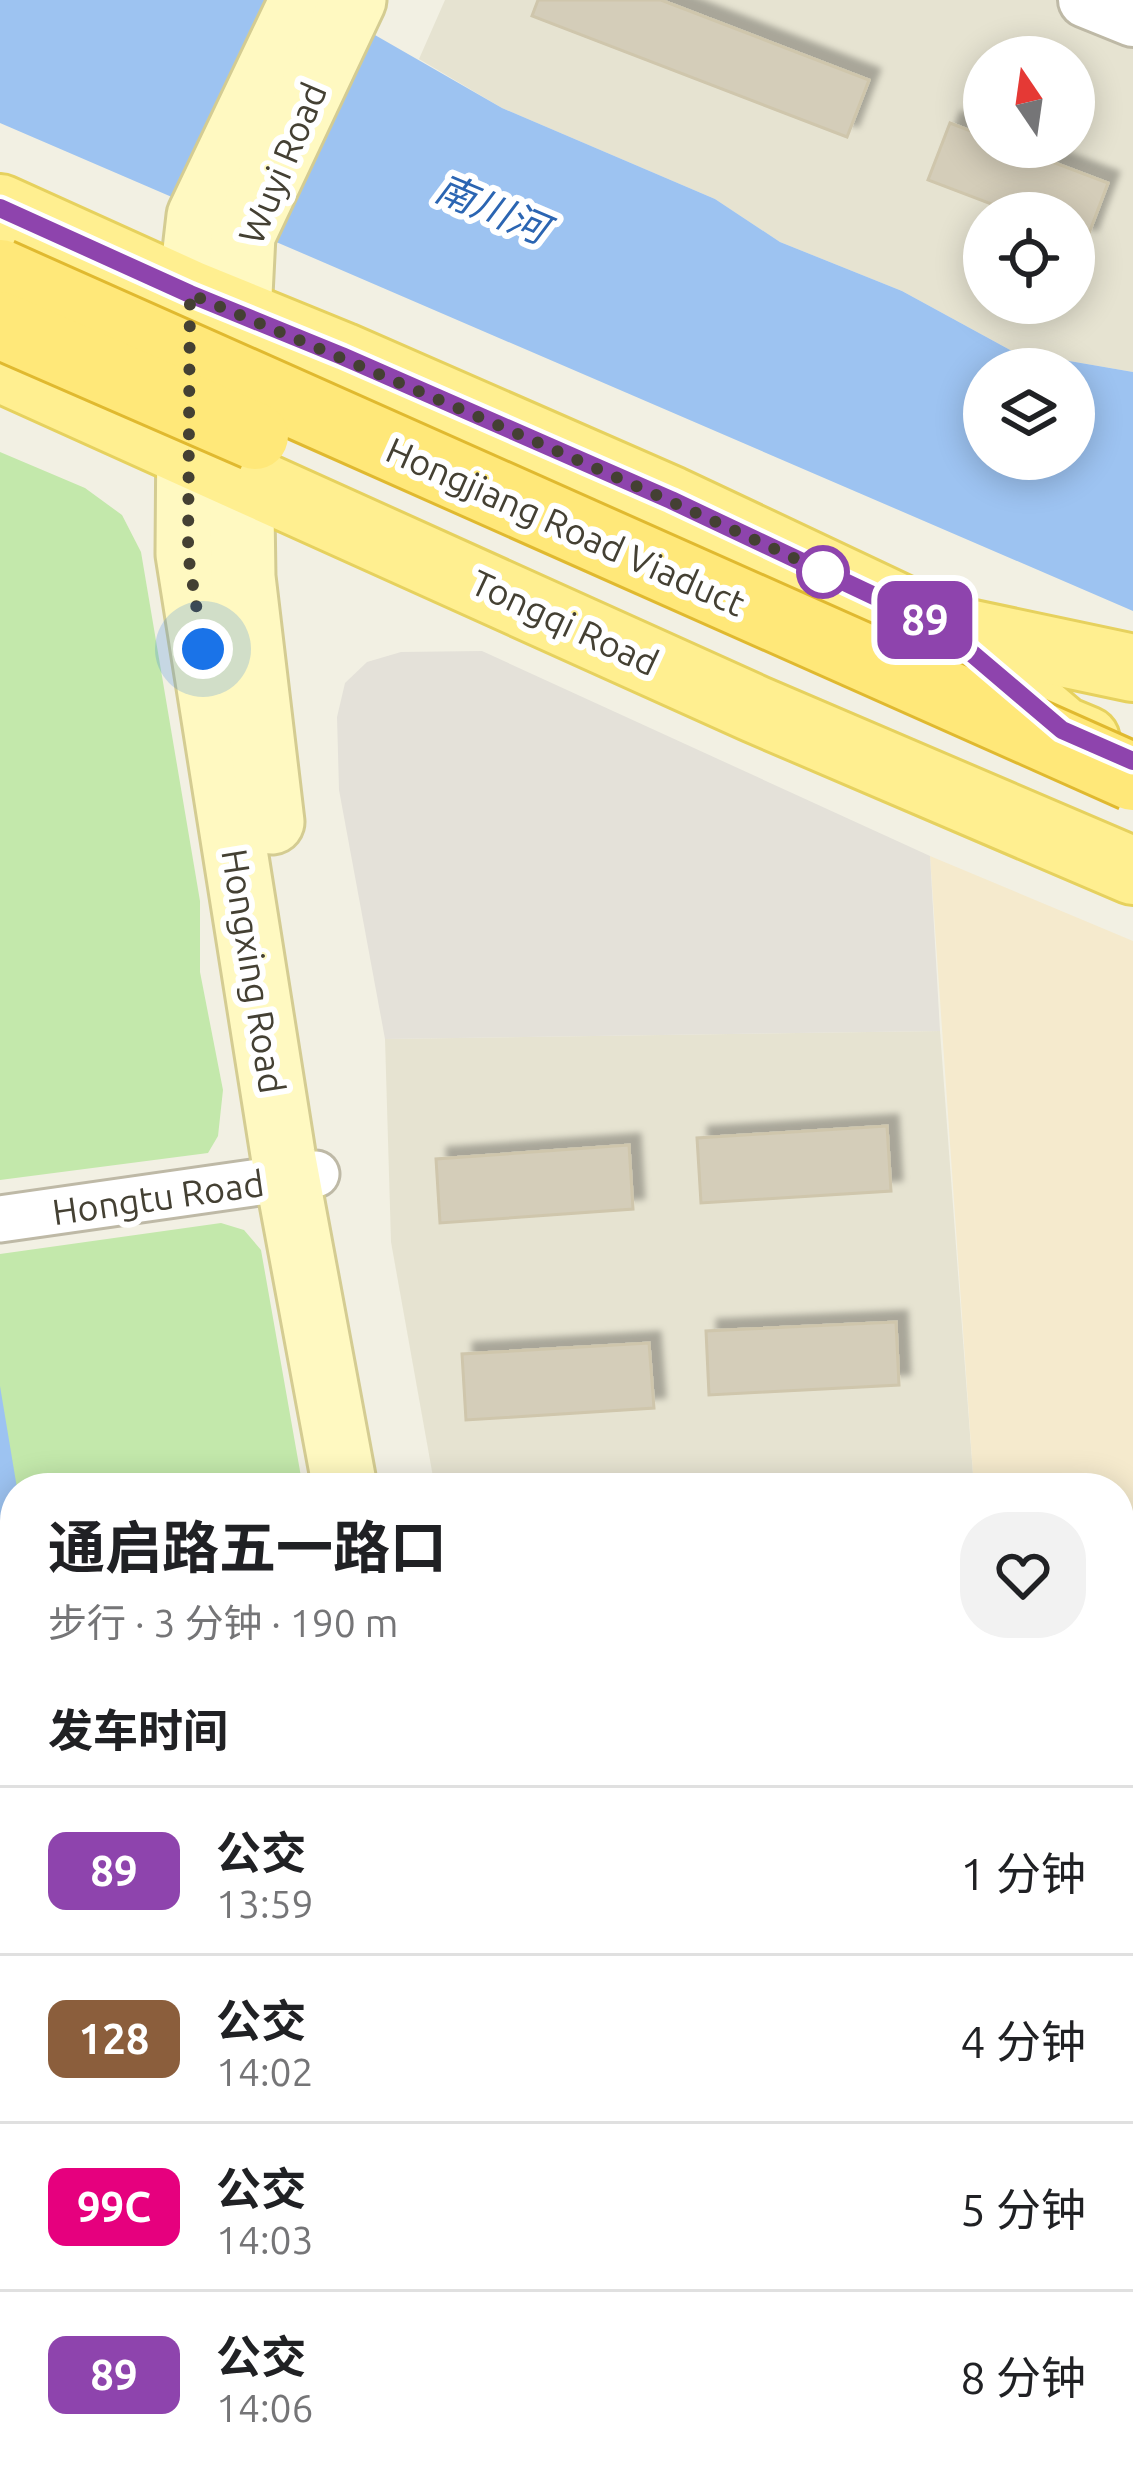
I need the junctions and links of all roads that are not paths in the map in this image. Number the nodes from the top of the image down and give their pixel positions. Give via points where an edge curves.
1 (302, 0) edge
2 (354, 0) edge
3 (1086, 0) edge
4 (1133, 19) edge
5 (0, 208) edge
6 (221, 226) junction
7 (0, 273) edge
8 (214, 304) junction
9 (0, 325) edge
10 (0, 368) edge
11 (214, 464) junction
12 (942, 628) junction
13 (1133, 668) edge
14 (1133, 760) edge
15 (1133, 777) edge
16 (1133, 825) edge
17 (1133, 871) edge
18 (302, 1176) junction
19 (0, 1220) edge
20 (343, 1473) edge
21 (371, 1473) edge

1 - 6 main road, Wuyi Road
2 - 6 main road, Wuyi Road
3 - 4 street
5 - 8 main road
6 - 8 main road, Wuyi Road
7 - 15 highway, Hongjiang Road Viaduct, bridge
8 - 11 main road, Wuyi Road
8 - 12 main road via 671,500
9 - 16 highway, Hongjiang Road Viaduct, bridge via 585,576
10 - 11 main road, Tongqi Road
11 - 17 main road, Tongqi Road
11 - 18 main road, Hongxing Road via 188,554
12 - 13 main road
12 - 14 main road via 1062,730
18 - 19 street, Hongtu Road
18 - 20 main road, Hongxing Road
18 - 21 main road, Hongxing Road

